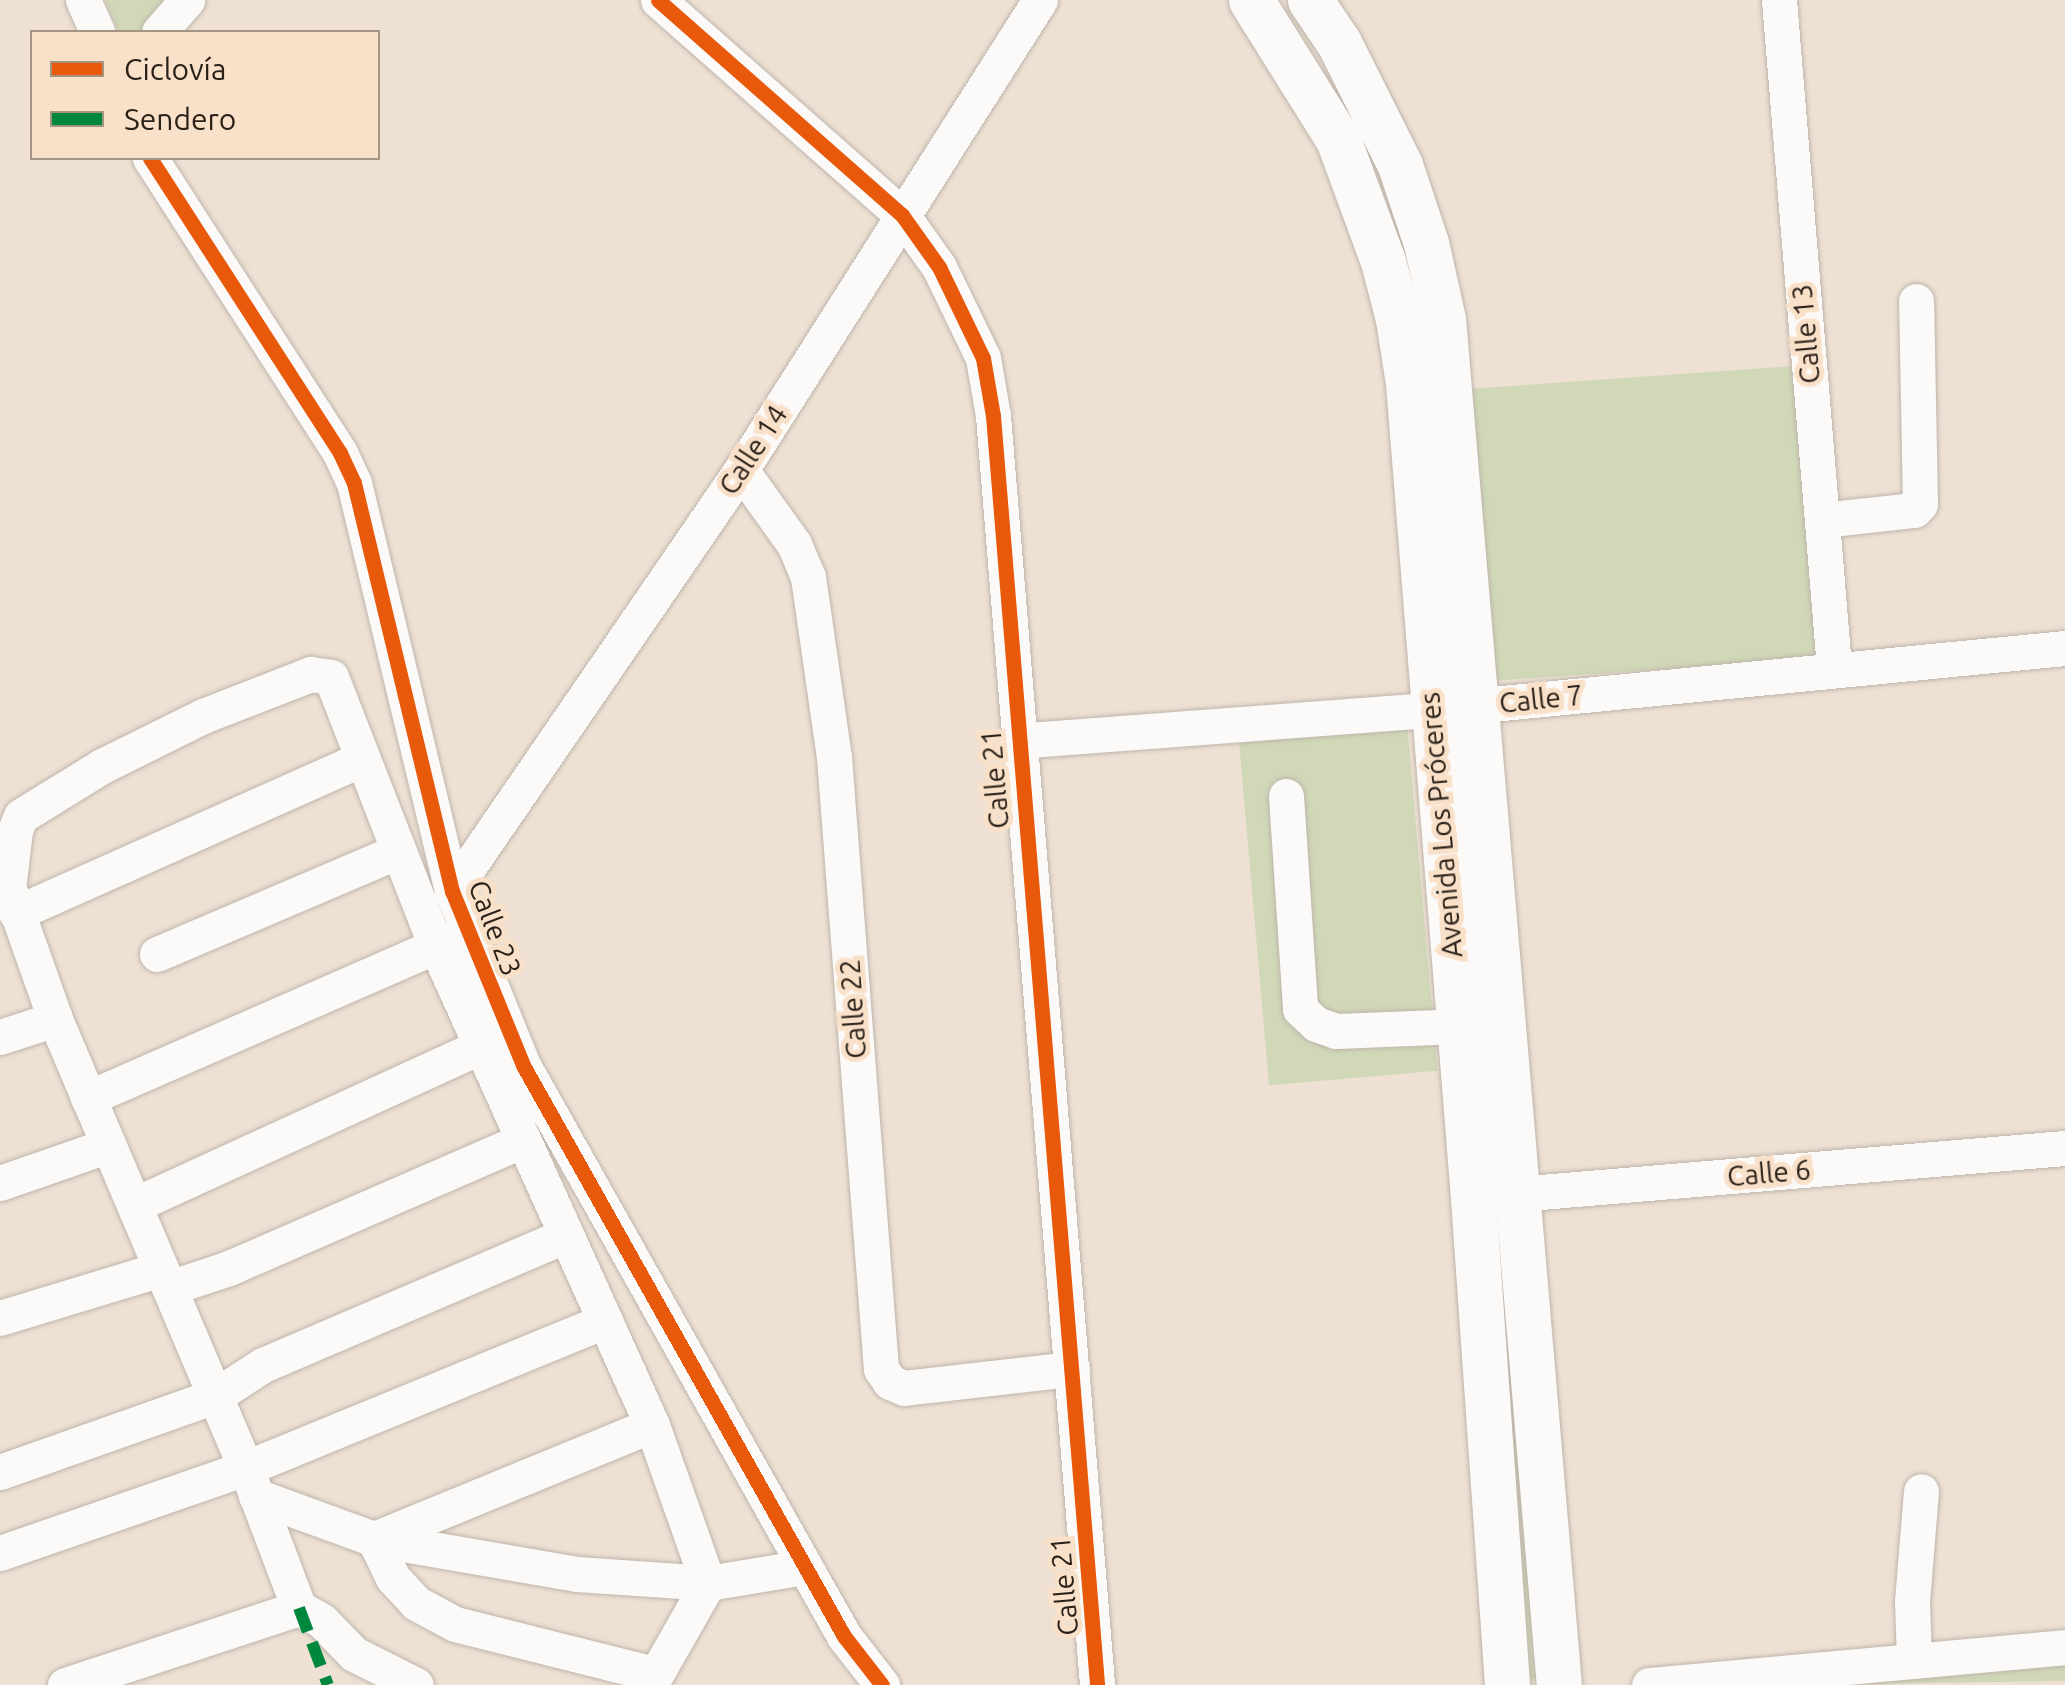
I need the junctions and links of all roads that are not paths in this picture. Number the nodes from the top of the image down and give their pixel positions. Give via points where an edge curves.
1 (83, 0) edge
2 (187, 0) edge
3 (658, 0) edge
4 (1040, 0) edge
5 (1251, 0) edge
6 (1310, 0) edge
7 (1779, 0) edge
8 (96, 30) edge
9 (161, 30) edge
10 (151, 160) edge
11 (902, 215) junction
12 (1916, 301) dead end
13 (741, 470) junction
14 (1822, 520) junction
15 (2065, 648) edge
16 (1834, 668) junction
17 (1453, 708) junction
18 (1016, 741) junction
19 (362, 759) junction
20 (1286, 796) dead end
21 (398, 851) junction
22 (6, 889) edge
23 (452, 891) junction
24 (451, 939) junction
25 (157, 954) dead end
26 (55, 1019) junction
27 (1459, 1026) junction
28 (0, 1037) edge
29 (481, 1046) junction
30 (88, 1098) junction
31 (523, 1140) junction
32 (108, 1146) junction
33 (2065, 1148) edge
34 (0, 1183) edge
35 (1495, 1196) junction
36 (134, 1205) junction
37 (566, 1235) junction
38 (165, 1279) junction
39 (0, 1318) edge
40 (605, 1322) junction
41 (1072, 1369) junction
42 (215, 1396) junction
43 (652, 1425) junction
44 (0, 1472) edge
45 (251, 1482) junction
46 (1921, 1490) dead end
47 (374, 1539) junction
48 (0, 1553) edge
49 (805, 1566) junction
50 (708, 1582) junction
51 (299, 1608) junction
52 (2065, 1647) edge
53 (1914, 1661) junction
54 (652, 1680) edge
55 (65, 1685) edge
56 (416, 1685) edge
57 (882, 1685) edge
58 (1097, 1685) edge
59 (1508, 1685) edge
60 (1558, 1685) edge
61 (1649, 1685) edge

1 - 8 street
2 - 9 street
3 - 11 street, Calle 21
4 - 11 street, Calle 14
5 - 17 main road, Avenida Los Próceres via 1338,138 1383,261 1398,319
6 - 17 main road, Avenida Los Próceres via 1384,130 1426,243 1443,320
7 - 14 street, Calle 13
10 - 23 street, Calle 23 via 354,483
11 - 13 street, Calle 14
11 - 18 street, Calle 21 via 939,267 983,358
12 - 14 street via 1920,504
13 - 23 street, Calle 14
13 - 41 street, Calle 22 via 794,544 808,577 834,758 881,1369 904,1388
14 - 16 street, Calle 13
15 - 16 street, Calle 7
16 - 17 street, Calle 7
17 - 18 street, Calle 7
17 - 27 main road, Avenida Los Próceres
17 - 35 main road, Avenida Los Próceres
18 - 41 street, Calle 21
19 - 21 street
19 - 22 street
19 - 22 street via 331,677 311,674 203,716 102,766 22,816
20 - 27 street via 1300,1009 1336,1031
21 - 24 street
21 - 25 street
22 - 26 street
23 - 24 street, Calle 23
24 - 29 street
24 - 30 street
24 - 49 street, Calle 23
26 - 28 street
26 - 30 street
27 - 35 main road, Avenida Los Próceres
29 - 31 street
29 - 36 street
30 - 32 street
31 - 37 street
31 - 38 street via 228,1268
32 - 34 street
32 - 36 street
33 - 35 street, Calle 6
35 - 59 main road, Avenida Los Próceres
35 - 60 main road, Avenida Los Próceres
36 - 38 street
37 - 40 street
37 - 42 street via 264,1365
38 - 39 street
38 - 42 street
40 - 43 street
40 - 45 street
41 - 58 street, Calle 21
42 - 44 street
42 - 45 street
43 - 47 street
43 - 50 street
45 - 47 street
45 - 48 street
45 - 51 street
46 - 53 street
47 - 50 street via 577,1574
47 - 54 street via 393,1578 416,1603 455,1624
49 - 50 street
49 - 57 street, Calle 23 via 844,1636
50 - 54 street
51 - 55 street
51 - 56 street via 354,1654
52 - 53 street
53 - 61 street

